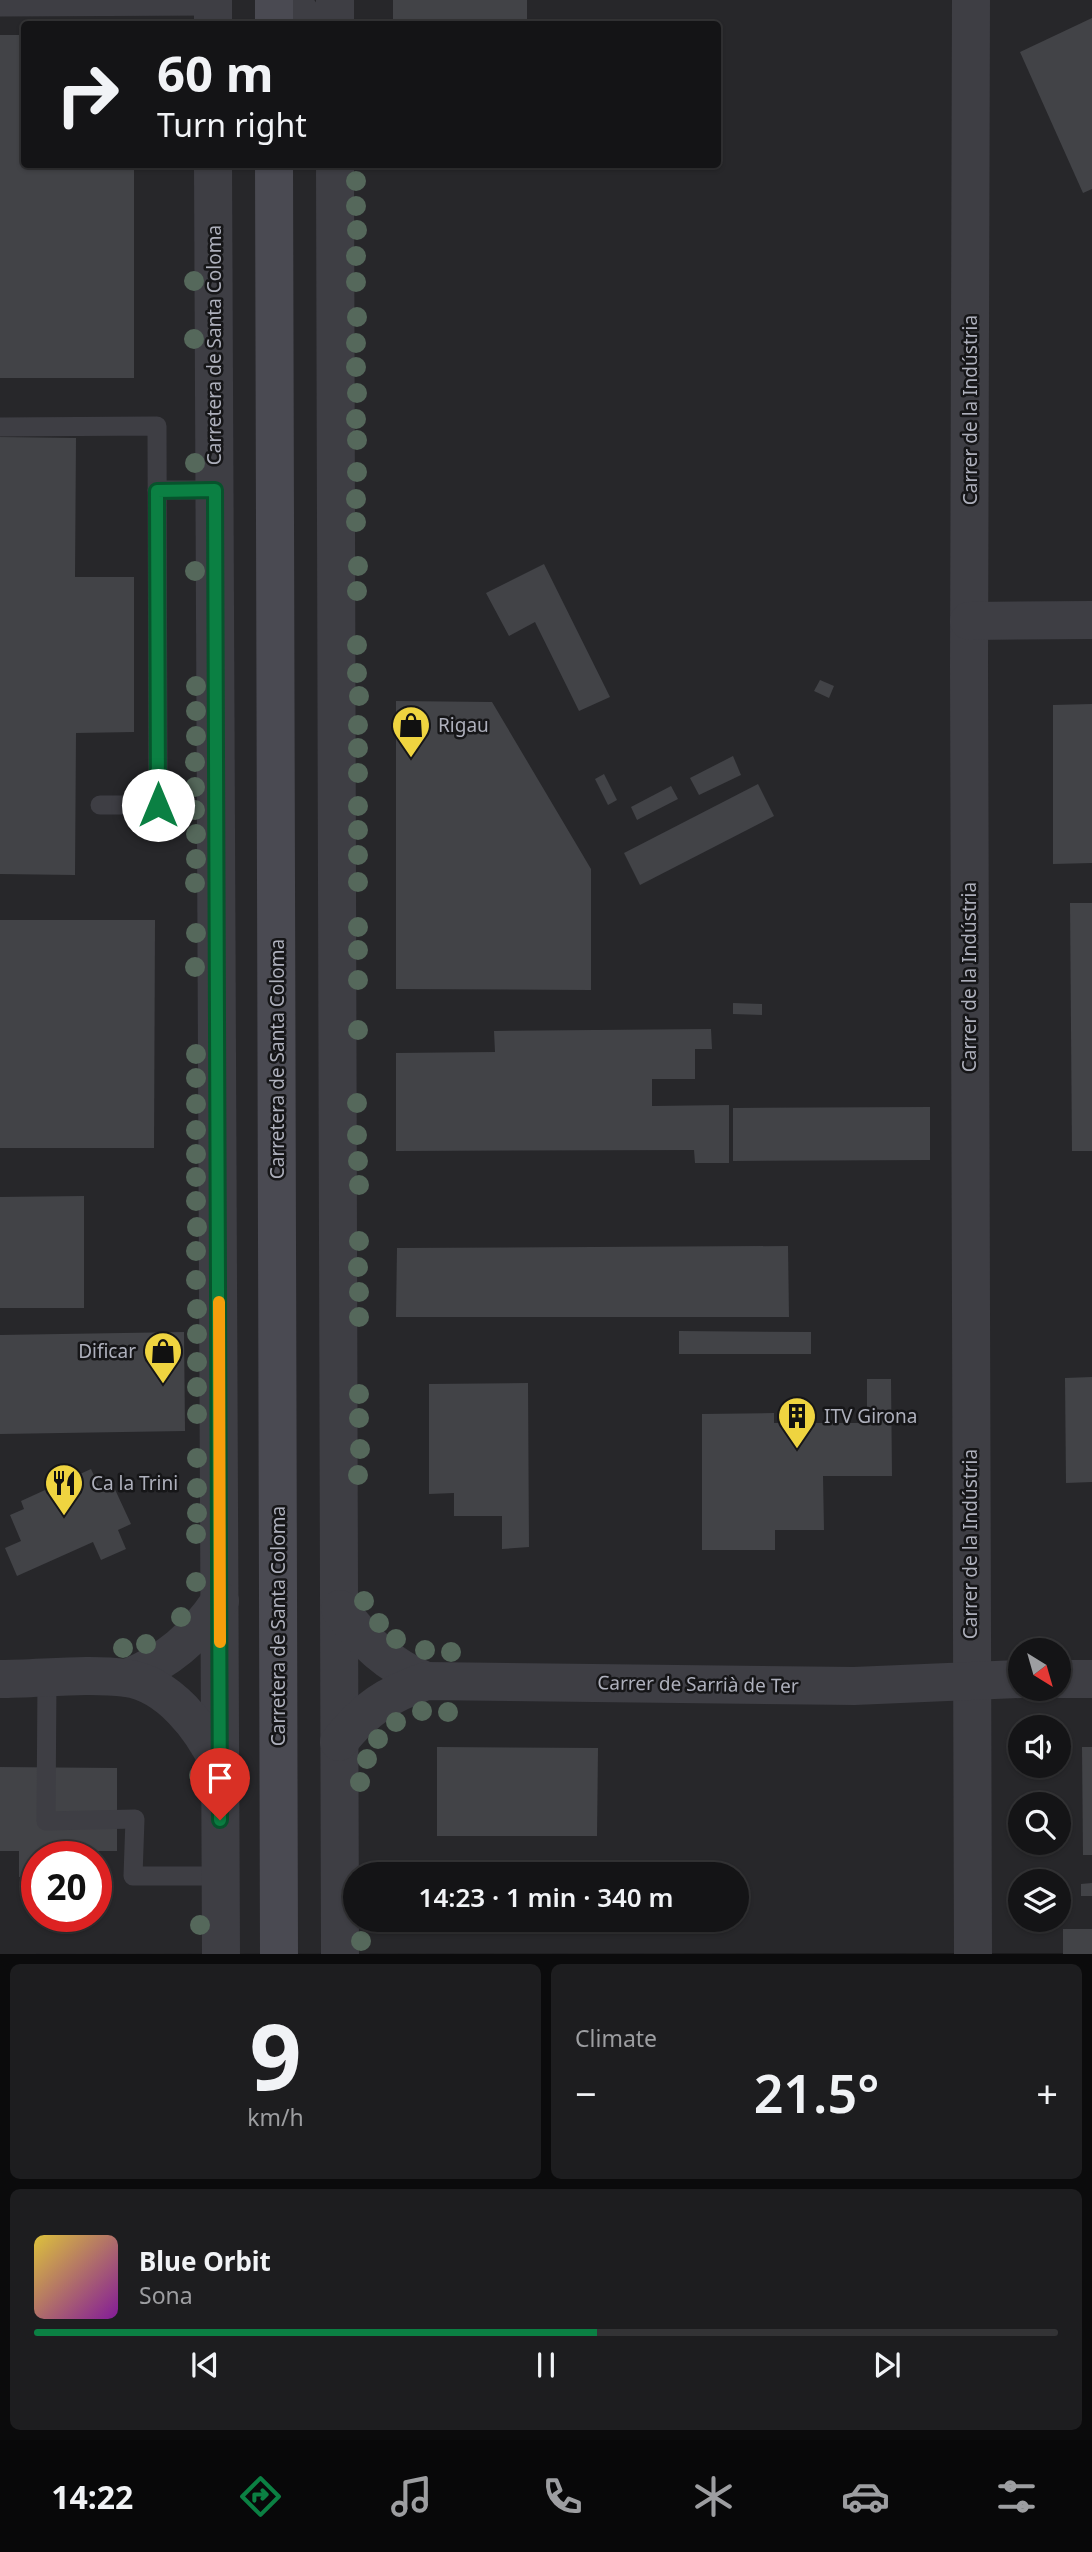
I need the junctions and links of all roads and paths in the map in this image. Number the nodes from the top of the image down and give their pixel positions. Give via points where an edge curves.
1 (274, 0) edge
2 (291, 0) edge
3 (335, 0) edge
4 (971, 0) edge
5 (0, 7) edge
6 (213, 10) edge
7 (274, 21) edge
8 (306, 21) edge
9 (335, 21) edge
10 (213, 168) edge
11 (274, 168) edge
12 (335, 168) edge
13 (0, 427) edge
14 (215, 490) junction
15 (157, 491) junction
16 (1092, 620) edge
17 (969, 621) junction
18 (100, 805) dead end
19 (220, 1601) junction
20 (340, 1609) junction
21 (127, 1678) junction
22 (0, 1679) edge
23 (47, 1679) junction
24 (1008, 1679) edge
25 (1071, 1679) edge
26 (1092, 1679) edge
27 (970, 1680) junction
28 (426, 1681) junction
29 (339, 1742) junction
30 (219, 1764) junction
31 (220, 1876) junction
32 (221, 1954) edge
33 (279, 1954) edge
34 (340, 1954) edge
35 (973, 1954) edge

1 - 7 street
2 - 8 street
3 - 9 street
4 - 17 street, Carrer de la Indústria
5 - 6 lane
10 - 14 street, Carretera de Santa Coloma
11 - 33 street, Carretera de Santa Coloma
12 - 20 street
13 - 15 lane via 157,426
14 - 15 lane
14 - 19 street, Carretera de Santa Coloma
15 - 18 lane via 158,805
16 - 17 street
17 - 27 street, Carrer de la Indústria
19 - 21 street via 190,1640 150,1669
19 - 30 street, Carretera de Santa Coloma
20 - 28 street, Carrer de Sarrià de Ter via 372,1649
20 - 29 street
21 - 23 street
21 - 30 street via 183,1711
22 - 23 street
23 - 31 lane via 46,1821 135,1819 133,1876
24 - 27 street, Carrer de Sarrià de Ter
25 - 26 street
27 - 28 street, Carrer de Sarrià de Ter via 854,1686
27 - 35 street, Carrer de la Indústria
28 - 29 street, Carrer de Sarrià de Ter via 389,1694 358,1718
29 - 34 street
30 - 31 street, Carretera de Santa Coloma
31 - 32 street, Carretera de Santa Coloma

